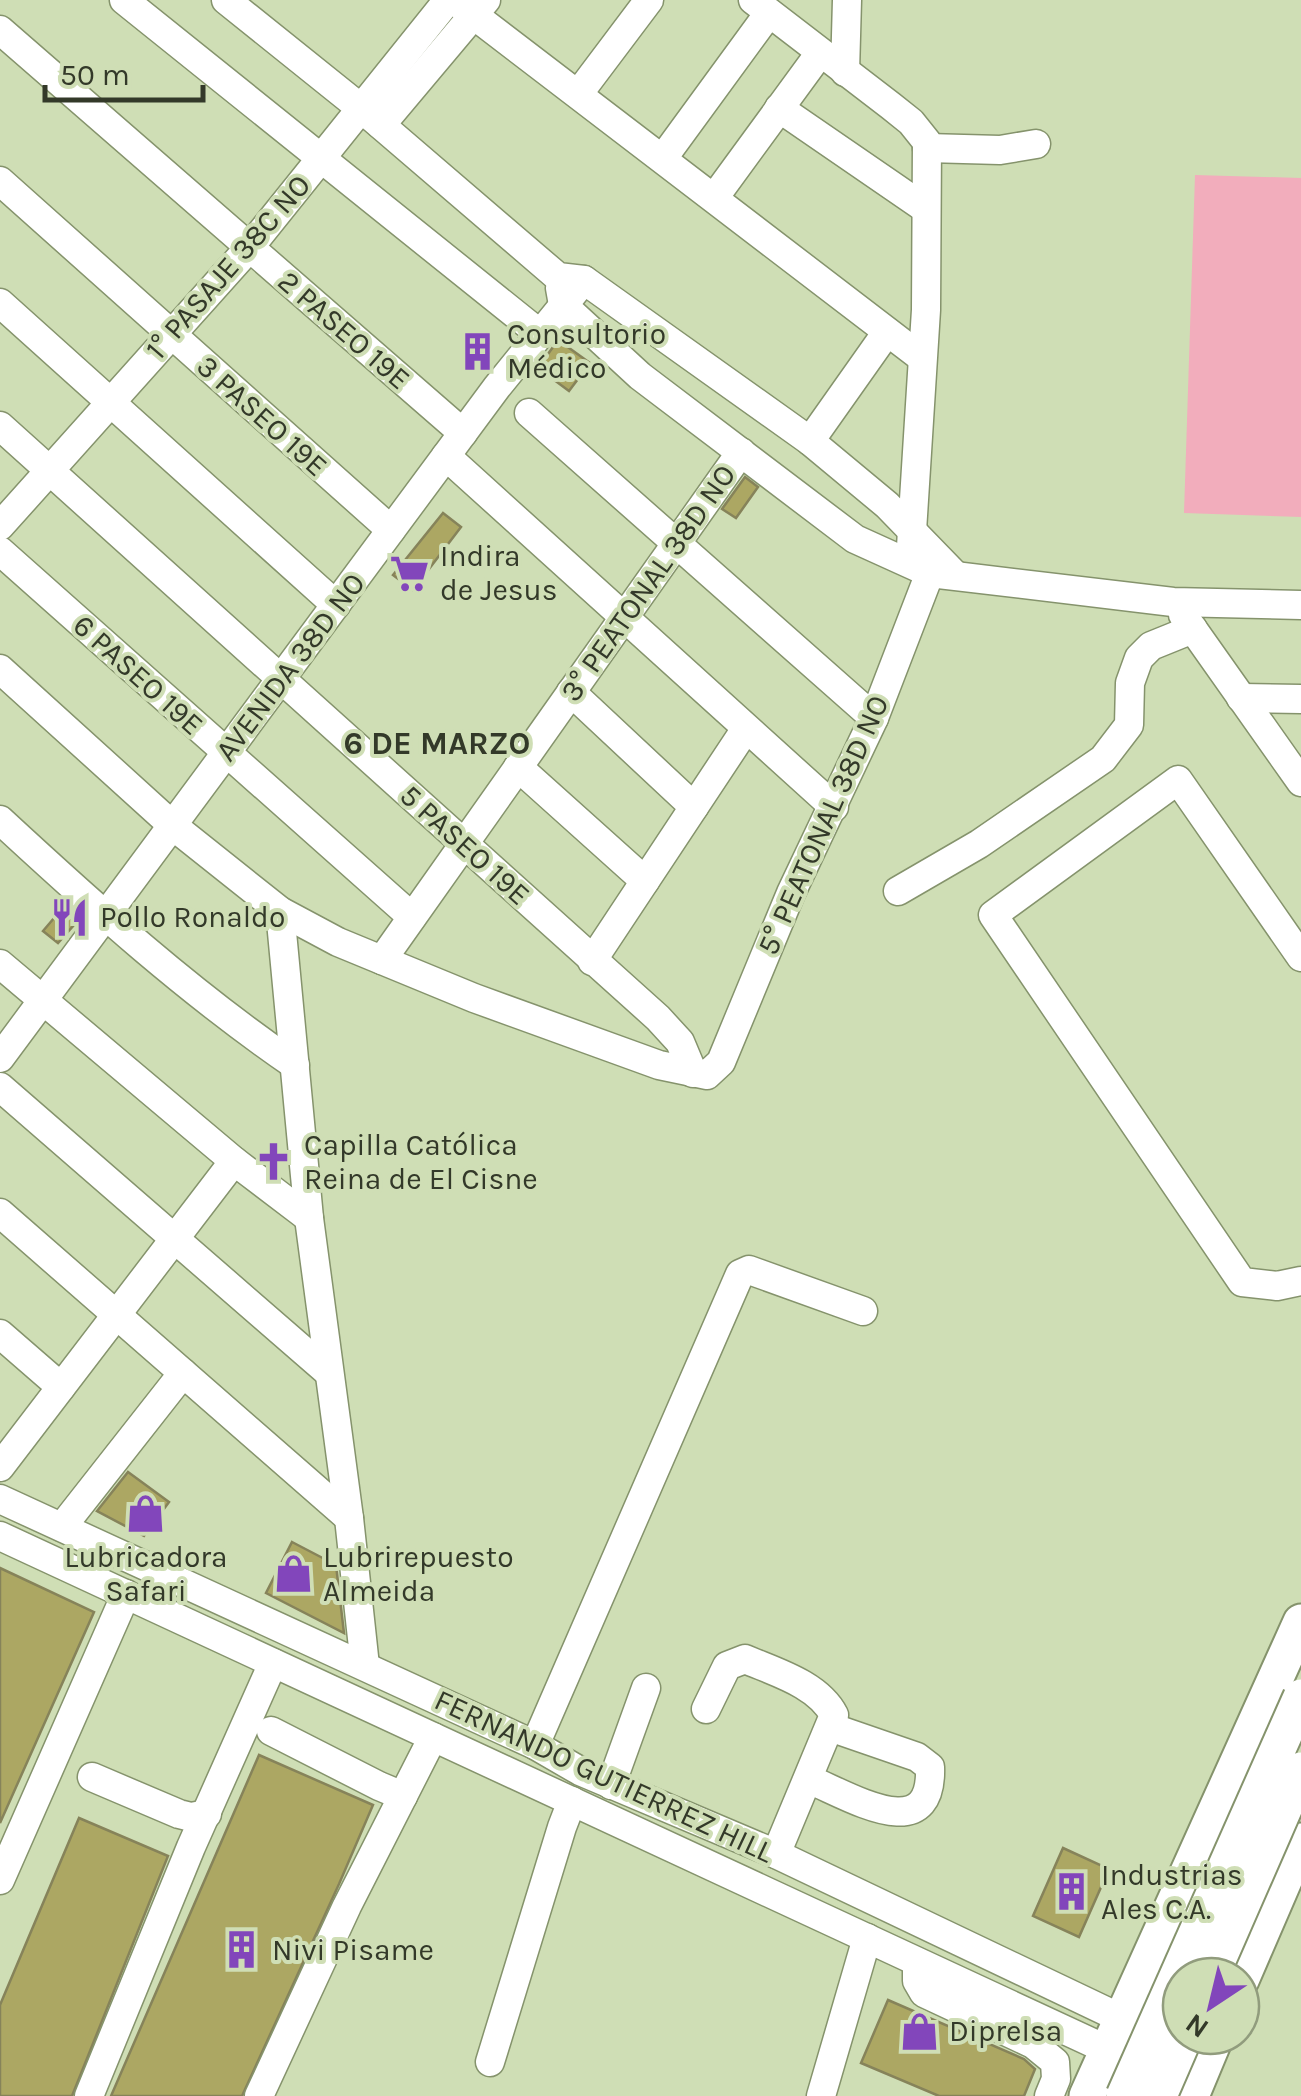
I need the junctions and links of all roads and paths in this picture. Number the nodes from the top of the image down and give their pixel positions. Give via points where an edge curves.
1 (124, 0) edge
2 (226, 0) edge
3 (649, 0) edge
4 (847, 0) edge
5 (465, 4) edge
6 (761, 6) edge
7 (0, 30) edge
8 (814, 48) junction
9 (845, 72) junction
10 (579, 92) junction
11 (779, 108) junction
12 (370, 116) junction
13 (1036, 144) dead end
14 (927, 148) junction
15 (663, 158) junction
16 (320, 160) junction
17 (0, 181) edge
18 (714, 198) junction
19 (926, 209) junction
20 (249, 248) junction
21 (571, 278) junction
22 (0, 303) edge
23 (563, 305) junction
24 (888, 332) junction
25 (540, 334) junction
26 (170, 336) junction
27 (922, 358) junction
28 (110, 402) junction
29 (529, 413) dead end
30 (0, 426) edge
31 (464, 433) junction
32 (810, 441) junction
33 (740, 452) junction
34 (446, 456) junction
35 (50, 470) junction
36 (0, 526) edge
37 (391, 530) junction
38 (676, 542) junction
39 (0, 551) edge
40 (928, 561) junction
41 (1173, 602) junction
42 (336, 605) junction
43 (1301, 606) edge
44 (624, 616) junction
45 (1194, 629) junction
46 (0, 669) edge
47 (282, 678) junction
48 (571, 692) junction
49 (1241, 698) junction
50 (1301, 699) edge
51 (874, 718) junction
52 (746, 730) junction
53 (226, 753) junction
54 (518, 768) junction
55 (1301, 782) edge
56 (694, 806) junction
57 (834, 807) junction
58 (0, 820) edge
59 (172, 825) junction
60 (464, 844) junction
61 (644, 881) junction
62 (898, 891) dead end
63 (280, 910) junction
64 (412, 916) junction
65 (105, 917) junction
66 (1301, 957) edge
67 (382, 960) junction
68 (592, 960) junction
69 (0, 964) edge
70 (42, 1001) junction
71 (0, 1058) edge
72 (296, 1065) junction
73 (693, 1073) junction
74 (0, 1087) edge
75 (234, 1161) junction
76 (0, 1213) edge
77 (309, 1218) junction
78 (176, 1241) junction
79 (1301, 1281) edge
80 (863, 1311) dead end
81 (118, 1315) junction
82 (0, 1334) edge
83 (328, 1372) junction
84 (183, 1373) junction
85 (61, 1387) junction
86 (0, 1467) edge
87 (0, 1499) edge
88 (350, 1518) junction
89 (62, 1527) junction
90 (0, 1536) edge
91 (126, 1594) junction
92 (1301, 1622) edge
93 (273, 1662) junction
94 (365, 1666) junction
95 (646, 1688) dead end
96 (1301, 1696) edge
97 (706, 1709) dead end
98 (830, 1727) junction
99 (271, 1730) dead end
100 (434, 1737) junction
101 (535, 1745) junction
102 (1301, 1770) edge
103 (92, 1777) dead end
104 (808, 1779) junction
105 (611, 1785) junction
106 (404, 1796) junction
107 (572, 1801) junction
108 (207, 1814) junction
109 (1301, 1841) edge
110 (776, 1854) junction
111 (0, 1880) edge
112 (1164, 1923) junction
113 (867, 1938) junction
114 (1178, 1956) edge
115 (1221, 1956) edge
116 (1252, 1956) edge
117 (917, 1962) junction
118 (1114, 2034) junction
119 (490, 2062) dead end
120 (1201, 2068) edge
121 (90, 2096) edge
122 (259, 2096) edge
123 (821, 2096) edge
124 (1049, 2096) edge
125 (1087, 2096) edge
126 (1124, 2096) edge
127 (1160, 2096) edge

1 - 16 street
2 - 12 street
3 - 10 street
4 - 8 street
4 - 9 street
5 - 10 street
5 - 12 street, 1° PASAJE 38C NO
6 - 8 street
6 - 15 street
7 - 20 street, 2 PASEO 19E
8 - 9 street
8 - 11 street
9 - 14 street via 911,122
10 - 15 street
11 - 18 street
11 - 19 street
12 - 16 street, 1° PASAJE 38C NO
12 - 21 street
13 - 14 street
14 - 19 street, 5° PEATONAL 38D NO
15 - 18 street
16 - 20 street, 1° PASAJE 38C NO
16 - 25 street
17 - 26 street, 3 PASEO 19E
18 - 24 street
19 - 27 street, 5° PEATONAL 38D NO
20 - 26 street, 1° PASAJE 38C NO
20 - 31 street, 2 PASEO 19E
21 - 23 street
21 - 32 street
22 - 28 street
23 - 25 street, AVENIDA 38D NO
23 - 33 street via 640,376
24 - 27 street
24 - 32 street
25 - 31 street, AVENIDA 38D NO
26 - 28 street, 1° PASAJE 38C NO
26 - 37 street, 3 PASEO 19E
27 - 40 street, 5° PEATONAL 38D NO
28 - 35 street, 1° PASAJE 38C NO
28 - 42 street
29 - 38 street
30 - 35 street, 5 PASEO 19E
31 - 34 street, AVENIDA 38D NO
32 - 40 street via 887,505
33 - 38 street, 3° PEATONAL 38D NO
33 - 40 street via 854,539
34 - 37 street, AVENIDA 38D NO
34 - 44 street
35 - 36 street, 1° PASAJE 38C NO
35 - 47 street, 5 PASEO 19E
37 - 42 street, AVENIDA 38D NO
38 - 44 street, 3° PEATONAL 38D NO
38 - 51 street
39 - 53 street, 6 PASEO 19E
40 - 41 street
40 - 51 street, 5° PEATONAL 38D NO
41 - 43 street
41 - 45 street
42 - 47 street, AVENIDA 38D NO
44 - 48 street, 3° PEATONAL 38D NO
44 - 52 street
45 - 49 street
45 - 62 street via 1151,646 1139,658 1130,683 1129,725 1103,759
46 - 59 street
47 - 53 street, AVENIDA 38D NO
47 - 60 street, 5 PASEO 19E
48 - 54 street, 3° PEATONAL 38D NO
48 - 56 street
49 - 50 street
49 - 55 street
51 - 57 street, 5° PEATONAL 38D NO
52 - 56 street
52 - 57 street
53 - 59 street, AVENIDA 38D NO
53 - 64 street, 6 PASEO 19E
54 - 60 street, 3° PEATONAL 38D NO
54 - 61 street
56 - 61 street
57 - 73 street, 5° PEATONAL 38D NO via 720,1062 708,1075
58 - 65 street
59 - 63 street
59 - 65 street, AVENIDA 38D NO
60 - 64 street, 3° PEATONAL 38D NO
60 - 68 street, 5 PASEO 19E
61 - 68 street
63 - 67 street
63 - 72 street
64 - 67 street, 3° PEATONAL 38D NO
65 - 70 street, AVENIDA 38D NO
65 - 72 street
66 - 79 street via 1178,780 993,915 1242,1282
67 - 73 street
68 - 73 street, 5 PASEO 19E via 680,1042
69 - 70 street
70 - 71 street, AVENIDA 38D NO
70 - 75 street
72 - 77 street
74 - 78 street
75 - 77 street
75 - 78 street
76 - 81 street
77 - 83 street
78 - 81 street
78 - 83 street
80 - 101 street via 749,1270 740,1274
81 - 84 street
81 - 85 street
82 - 85 street
83 - 88 street
84 - 88 street
84 - 89 street
85 - 86 street
87 - 89 street, FERNANDO GUTIERREZ HILL
88 - 94 street
89 - 94 street, FERNANDO GUTIERREZ HILL
90 - 91 street, FERNANDO GUTIERREZ HILL
91 - 93 street, FERNANDO GUTIERREZ HILL
91 - 111 street
92 - 112 main road
93 - 100 street, FERNANDO GUTIERREZ HILL
93 - 108 street
94 - 101 street, FERNANDO GUTIERREZ HILL
95 - 105 street
96 - 126 main road, bridge
97 - 98 street via 728,1666 745,1659 827,1701 834,1715
98 - 104 street
98 - 104 street via 930,1767 926,1802 894,1814
99 - 106 street
100 - 106 street
100 - 107 street, FERNANDO GUTIERREZ HILL
101 - 105 street, FERNANDO GUTIERREZ HILL
102 - 115 main road, bridge
103 - 108 street via 179,1814
104 - 110 street
105 - 110 street, FERNANDO GUTIERREZ HILL
106 - 122 street
107 - 113 street, FERNANDO GUTIERREZ HILL
107 - 119 street
108 - 121 street
109 - 116 main road
110 - 118 street, FERNANDO GUTIERREZ HILL
112 - 114 main road
112 - 118 main road
113 - 117 street, FERNANDO GUTIERREZ HILL
113 - 123 street
117 - 118 street, FERNANDO GUTIERREZ HILL
117 - 124 street via 924,1993 1033,2044 1055,2062
118 - 120 street, FERNANDO GUTIERREZ HILL
118 - 125 main road
120 - 127 main road, bridge

